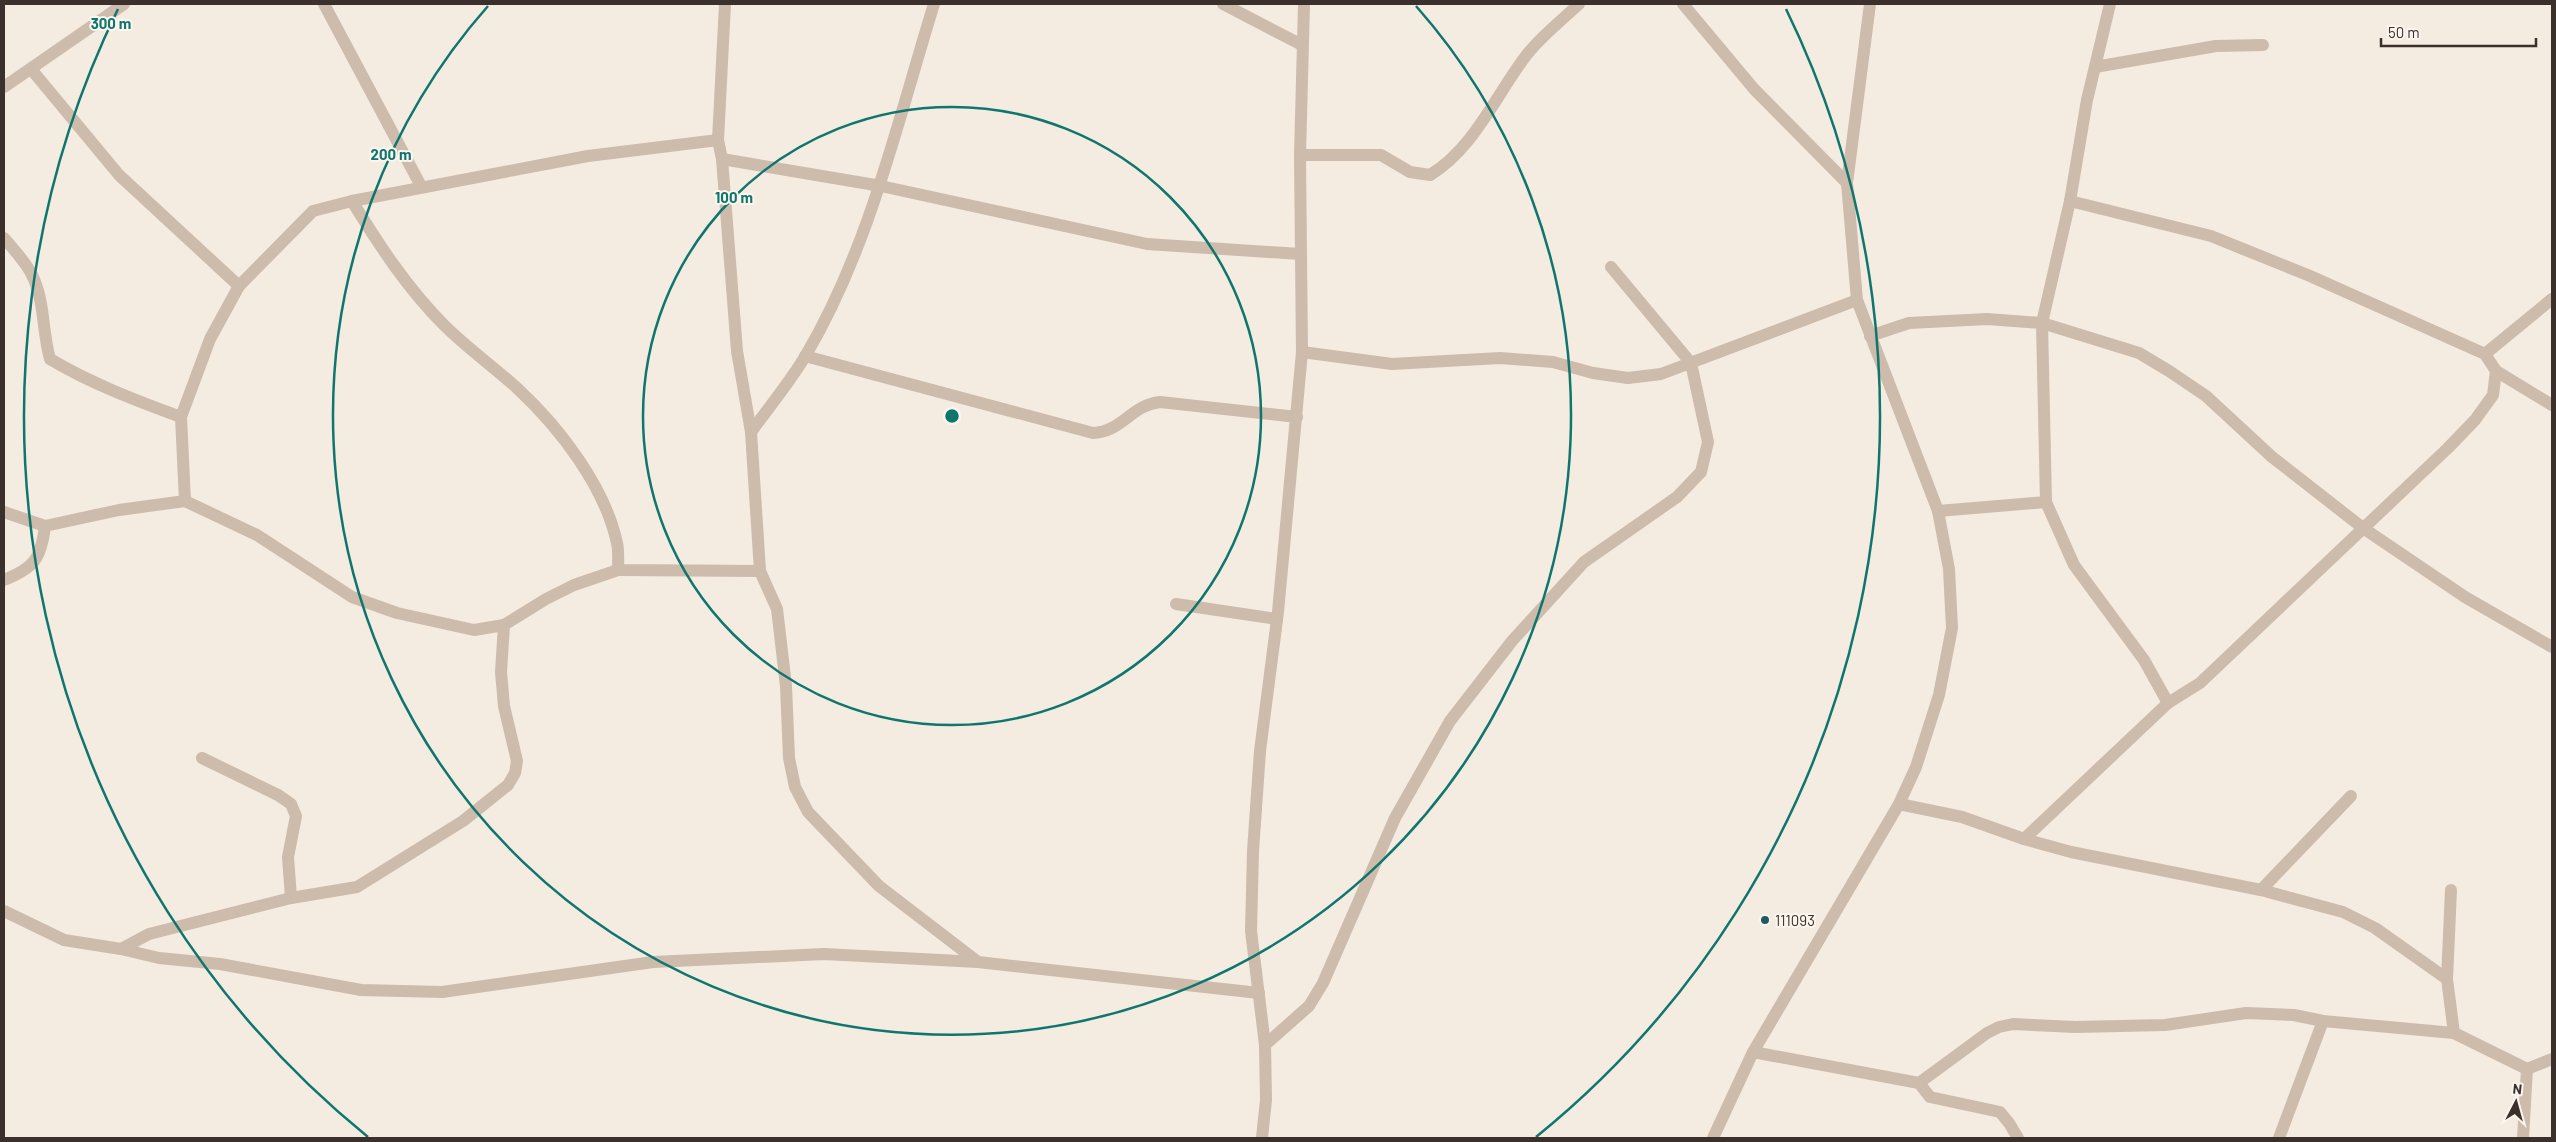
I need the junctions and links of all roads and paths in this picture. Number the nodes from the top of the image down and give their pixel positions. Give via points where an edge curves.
1 (124, 4) edge
2 (324, 4) edge
3 (725, 4) edge
4 (934, 4) edge
5 (1223, 4) edge
6 (1304, 4) edge
7 (1579, 4) edge
8 (1683, 4) edge
9 (1870, 4) edge
10 (2110, 4) edge
11 (1302, 45) junction
12 (2263, 45) dead end
13 (2095, 68) junction
14 (31, 69) junction
15 (4, 87) edge
16 (718, 140) junction
17 (1300, 155) junction
18 (722, 159) junction
19 (1846, 183) junction
20 (421, 186) junction
21 (881, 186) junction
22 (352, 201) junction
23 (2070, 201) junction
24 (4, 238) edge
25 (1300, 254) junction
26 (1611, 267) dead end
27 (239, 286) junction
28 (2552, 299) edge
29 (1857, 300) junction
30 (2042, 323) junction
31 (1870, 336) junction
32 (1302, 352) junction
33 (2485, 354) junction
34 (805, 356) junction
35 (1691, 363) junction
36 (2496, 371) junction
37 (2552, 404) edge
38 (182, 417) junction
39 (1297, 417) junction
40 (750, 432) junction
41 (185, 501) junction
42 (2046, 502) junction
43 (1938, 511) junction
44 (4, 512) edge
45 (45, 526) junction
46 (2363, 528) junction
47 (618, 570) junction
48 (760, 571) junction
49 (4, 580) edge
50 (1176, 604) dead end
51 (1277, 620) junction
52 (504, 625) junction
53 (2552, 647) edge
54 (2168, 704) junction
55 (202, 758) dead end
56 (2351, 796) dead end
57 (1899, 804) junction
58 (2024, 839) junction
59 (2261, 890) junction
60 (2451, 890) dead end
61 (291, 898) junction
62 (4, 911) edge
63 (121, 949) junction
64 (978, 962) junction
65 (2447, 979) junction
66 (1259, 994) junction
67 (2323, 1021) junction
68 (2454, 1033) junction
69 (1265, 1045) junction
70 (1753, 1052) junction
71 (2552, 1058) edge
72 (2527, 1069) junction
73 (1919, 1084) junction
74 (1262, 1138) edge
75 (1713, 1138) edge
76 (2018, 1138) edge
77 (2279, 1138) edge
78 (2523, 1138) edge

1 - 14 street
2 - 20 street
3 - 16 street
4 - 21 street
5 - 11 street
6 - 11 street
7 - 17 street via 1526,56 1484,118 1444,166 1430,175 1410,172 1381,155
8 - 19 street via 1754,89
9 - 19 street
10 - 13 street
11 - 17 street
12 - 13 street via 2216,46
13 - 23 street
14 - 15 street
14 - 27 street via 119,175
16 - 18 street
16 - 20 street via 588,156
17 - 25 street
18 - 21 street
18 - 40 street via 736,351
19 - 29 street
20 - 22 street
21 - 25 street via 1147,244
21 - 34 street via 846,277
22 - 27 street via 313,211
22 - 47 street via 389,261 444,324 520,391 556,428 601,500 617,544
23 - 30 street
23 - 33 street via 2210,236 2310,276
24 - 38 street via 32,274 42,304 45,344 50,359 141,402
25 - 32 street
26 - 35 street
27 - 38 street via 210,339
28 - 33 street
29 - 31 street
29 - 35 street
30 - 31 street via 1988,319 1909,323
30 - 42 street
30 - 46 street via 2139,354 2169,371 2206,396 2272,457
31 - 43 street
32 - 35 street via 1392,364 1500,358 1553,362 1628,378 1661,374
32 - 39 street
33 - 36 street
34 - 39 street via 1093,433 1115,428 1137,409 1160,402
34 - 40 street
35 - 69 street via 1708,442 1701,472 1677,498 1584,562 1512,641 1450,721 1396,818 1323,983 1309,1006
36 - 37 street
36 - 46 street via 2493,395 2475,420
38 - 41 street
39 - 51 street
40 - 48 street
41 - 45 street via 119,510
41 - 52 street via 257,535 352,596 397,613 452,626 474,630
42 - 43 street
42 - 54 street via 2074,565 2144,660
43 - 57 street via 1949,569 1952,628 1939,695 1916,767
44 - 45 street
45 - 49 street via 42,549 32,566
46 - 53 street via 2465,597
46 - 54 street via 2200,683
47 - 48 street
47 - 52 street via 574,585
48 - 64 street via 777,608 786,686 789,758 795,787 808,812 879,886
50 - 51 street
51 - 66 street via 1260,751 1252,851 1251,932
52 - 61 street via 501,672 504,706 517,761 515,773 508,784 463,821 357,887
54 - 58 street
55 - 61 street via 291,804 296,816 288,858
56 - 59 street
57 - 58 street via 1962,817
57 - 70 street
58 - 59 street via 2080,854
59 - 65 street via 2343,912 2375,928
60 - 65 street
61 - 63 street via 149,934
62 - 63 street via 64,940
63 - 64 street via 361,990 442,992 654,962 824,954
64 - 66 street
65 - 68 street
66 - 69 street
67 - 68 street
67 - 73 street via 2294,1015 2246,1013 2165,1025 2075,1027 2013,1024 1987,1033
67 - 77 street
68 - 72 street
69 - 74 street via 1266,1100
70 - 73 street
70 - 75 street
71 - 72 street
72 - 78 street
73 - 76 street via 1930,1097 2000,1112

